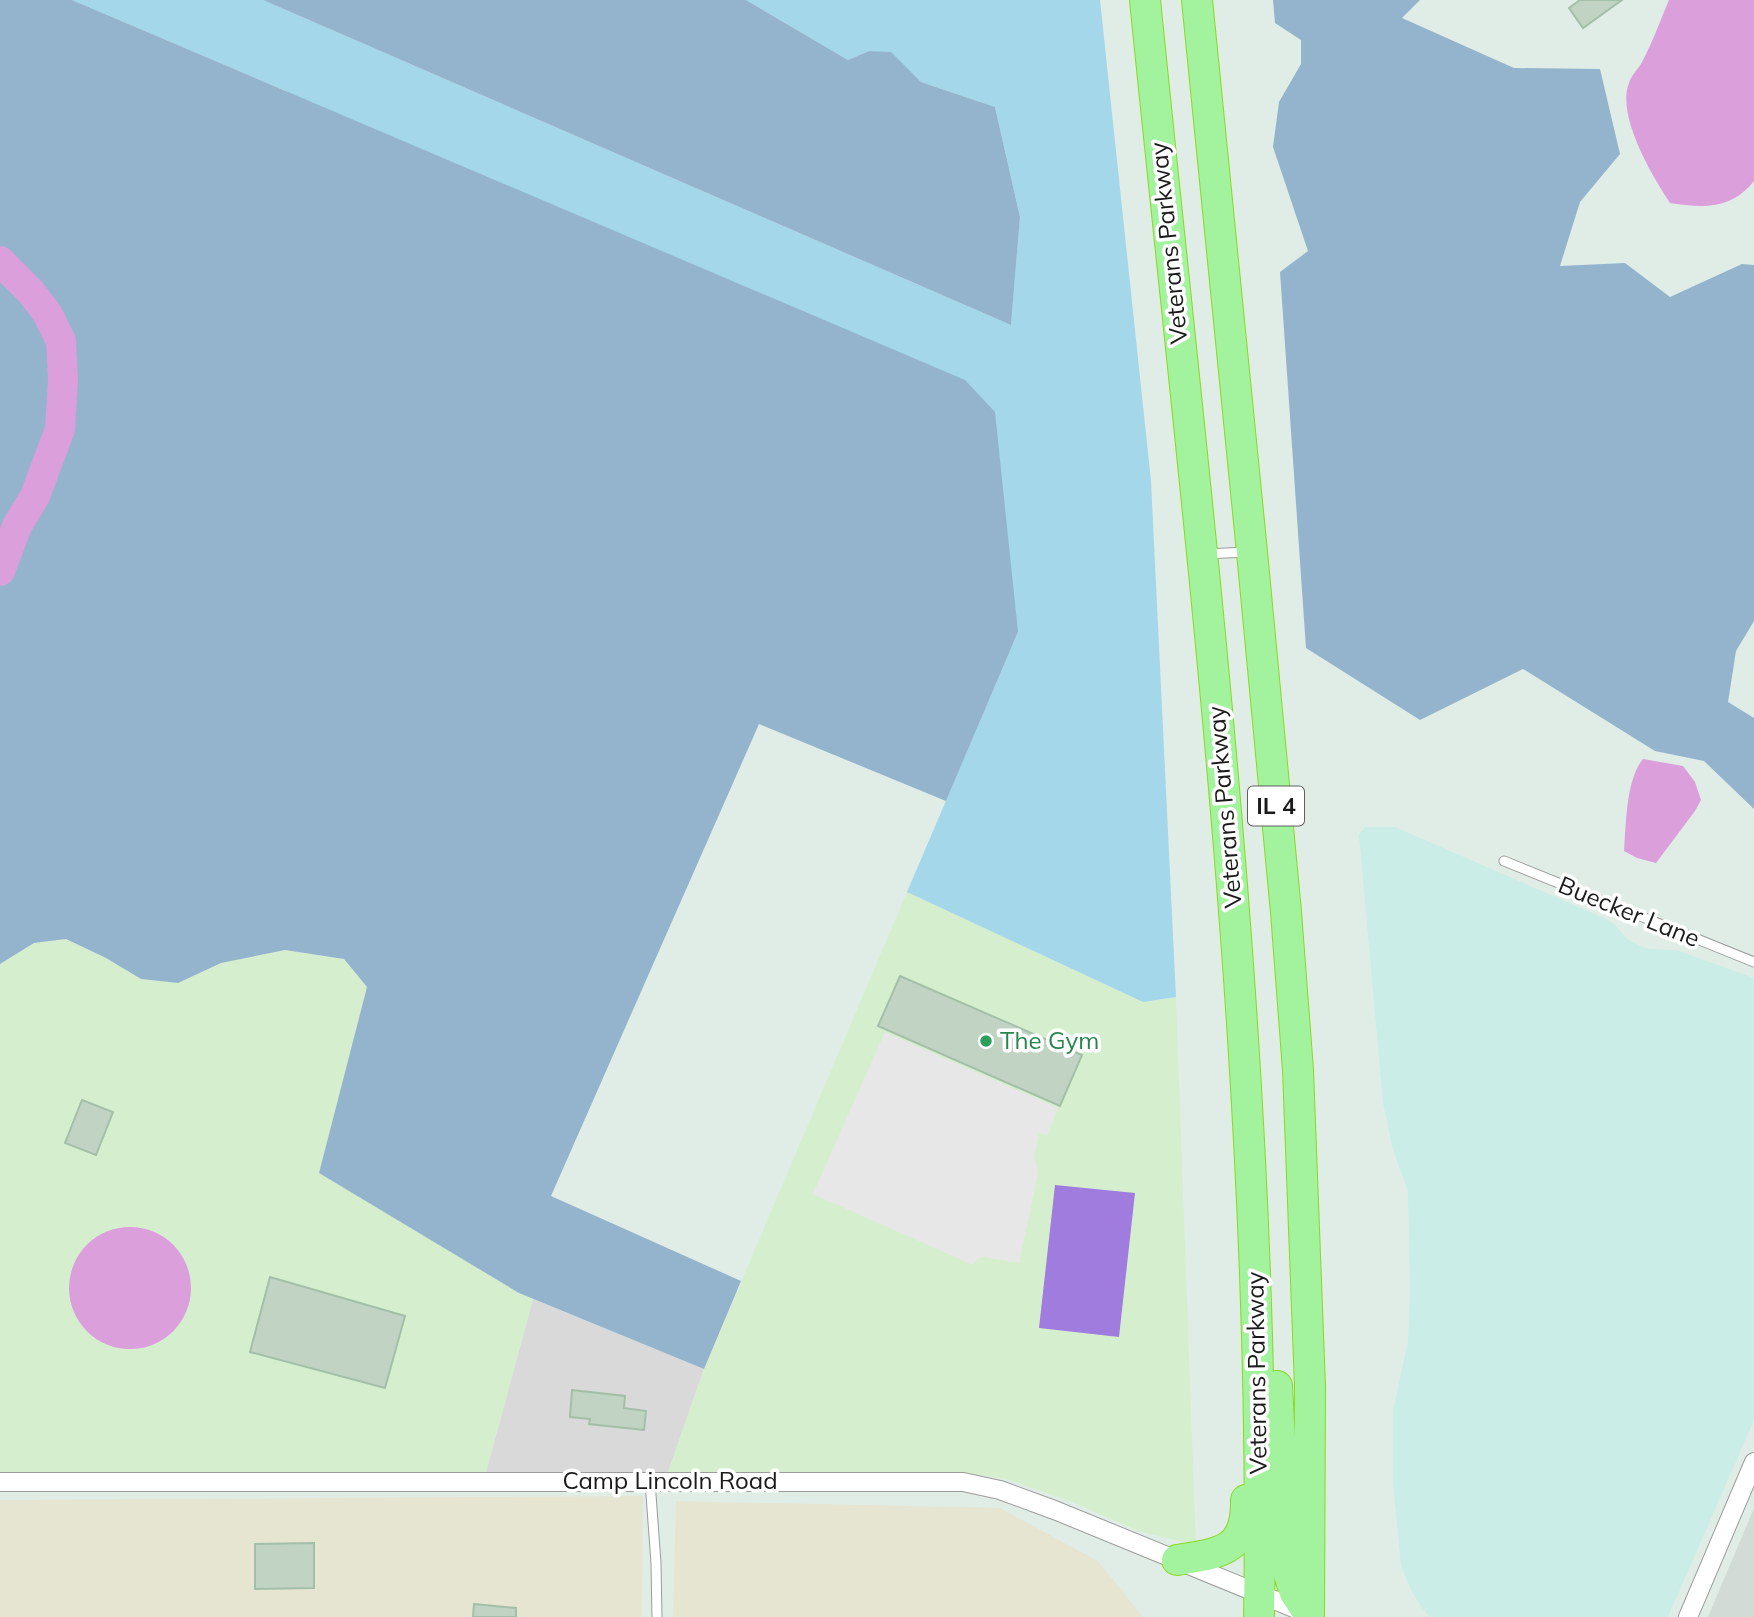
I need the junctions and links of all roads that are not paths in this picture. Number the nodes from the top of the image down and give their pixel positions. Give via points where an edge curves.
1 (1145, 0) edge
2 (1197, 0) edge
3 (1252, 552) junction
4 (1201, 554) junction
5 (1504, 861) dead end
6 (1754, 962) edge
7 (1252, 1200) junction
8 (1254, 1267) junction
9 (1754, 1462) edge
10 (650, 1481) junction
11 (0, 1482) edge
12 (1177, 1560) junction
13 (1264, 1610) edge
14 (1311, 1616) edge
15 (657, 1617) edge
16 (1688, 1617) edge

1 - 4 highway, Veterans Parkway / IL 4
2 - 3 highway, Veterans Parkway / IL 4
3 - 4 lane
3 - 14 highway, Veterans Parkway / IL 4 via 1298,1070 1310,1387
4 - 7 highway, Veterans Parkway / IL 4 via 1236,916
5 - 6 lane, Buecker Lane
7 - 8 highway, Veterans Parkway / IL 4
7 - 14 highway via 1266,1229 1287,1568 1295,1593
8 - 12 highway via 1244,1297 1245,1522 1228,1549
8 - 13 highway, Veterans Parkway / IL 4
9 - 16 street
10 - 11 street, Camp Lincoln Road
10 - 12 street, Camp Lincoln Road via 963,1482 1000,1490
10 - 15 lane
12 - 13 street, Camp Lincoln Road
13 - 14 street, Camp Lincoln Road

